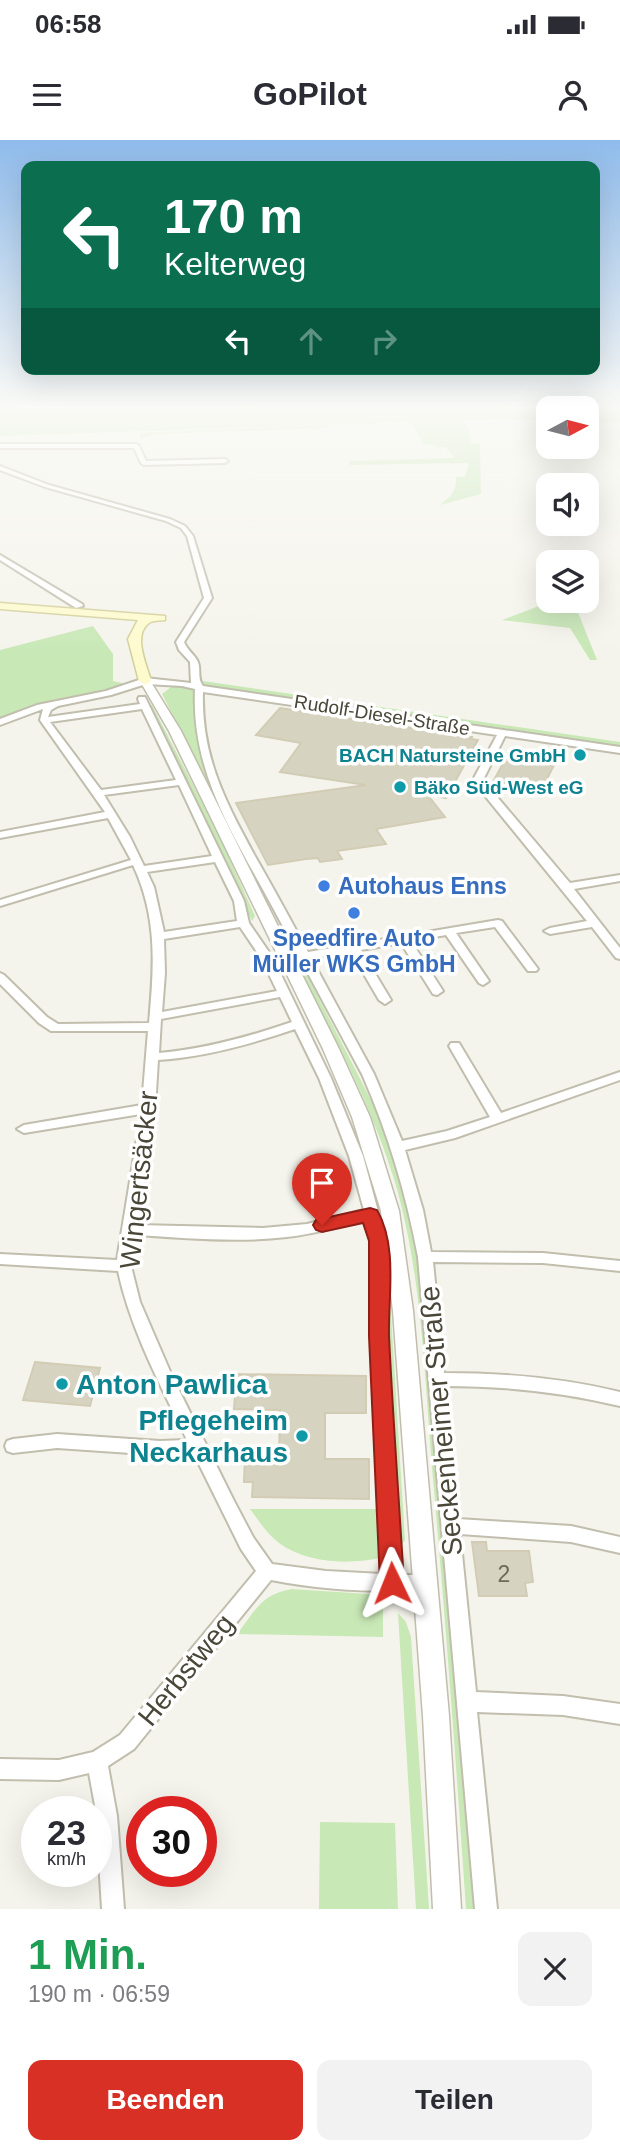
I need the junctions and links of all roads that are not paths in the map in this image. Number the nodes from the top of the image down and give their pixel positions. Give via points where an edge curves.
1 (53, 488) edge
2 (0, 557) edge
3 (0, 606) edge
4 (79, 606) dead end
5 (112, 614) junction
6 (156, 617) junction
7 (138, 628) junction
8 (137, 649) junction
9 (199, 687) junction
10 (145, 693) junction
11 (55, 704) junction
12 (14, 716) junction
13 (44, 719) junction
14 (0, 722) edge
15 (502, 733) junction
16 (620, 750) edge
17 (181, 782) junction
18 (97, 793) junction
19 (111, 814) junction
20 (0, 835) edge
21 (218, 858) junction
22 (139, 865) junction
23 (620, 878) edge
24 (567, 887) junction
25 (0, 903) edge
26 (243, 923) junction
27 (595, 923) junction
28 (550, 930) dead end
29 (449, 931) junction
30 (159, 936) junction
31 (404, 939) junction
32 (354, 947) junction
33 (306, 956) junction
34 (620, 956) edge
35 (532, 970) dead end
36 (0, 977) edge
37 (483, 981) dead end
38 (437, 991) dead end
39 (284, 993) junction
40 (384, 1000) dead end
41 (154, 1022) junction
42 (299, 1024) junction
43 (455, 1046) dead end
44 (152, 1056) junction
45 (620, 1076) edge
46 (148, 1108) junction
47 (497, 1118) junction
48 (24, 1129) dead end
49 (398, 1147) junction
50 (370, 1214) junction
51 (130, 1230) junction
52 (425, 1256) junction
53 (0, 1259) edge
54 (124, 1266) junction
55 (620, 1266) edge
56 (438, 1379) junction
57 (620, 1399) edge
58 (13, 1446) dead end
59 (199, 1447) junction
60 (451, 1526) junction
61 (620, 1545) edge
62 (267, 1571) junction
63 (392, 1583) junction
64 (425, 1583) junction
65 (467, 1702) junction
66 (620, 1714) edge
67 (97, 1761) junction
68 (0, 1769) edge
69 (113, 1909) edge
70 (447, 1909) edge
71 (486, 1909) edge

1 - 9 street via 183,527 196,549 208,591 181,646 194,662
2 - 4 street
3 - 5 main road
5 - 6 main road
5 - 7 main road
6 - 7 main road
6 - 8 main road
7 - 8 main road
8 - 10 main road
9 - 10 street, Rudolf-Diesel-Straße via 186,684
9 - 15 street, Rudolf-Diesel-Straße
9 - 33 street, Seckenheimer Straße via 198,715 220,800
10 - 11 street via 108,693
10 - 13 street
10 - 17 street
10 - 64 street via 175,732 331,1049 378,1167 399,1271
11 - 12 street
11 - 13 street
12 - 13 street
12 - 14 street
13 - 18 street, Wingertsäcker
15 - 16 street, Rudolf-Diesel-Straße
15 - 24 street via 479,778 482,786
17 - 18 street
17 - 21 street
18 - 19 street, Wingertsäcker
19 - 20 street
19 - 22 street, Wingertsäcker
21 - 22 street
21 - 26 street via 239,901
22 - 25 street
22 - 30 street, Wingertsäcker via 155,908
23 - 24 street
24 - 27 street
26 - 30 street
26 - 39 street
27 - 28 street
27 - 34 street
29 - 31 street
29 - 35 street via 498,923
29 - 37 street
30 - 41 street, Wingertsäcker
31 - 32 street
31 - 38 street
32 - 33 street
32 - 40 street
33 - 49 street, Seckenheimer Straße via 368,1074
36 - 41 street via 55,1028
39 - 41 street
39 - 42 street
41 - 44 street, Wingertsäcker
42 - 44 street via 245,1042
42 - 50 street via 356,1156
43 - 47 street
44 - 46 street, Wingertsäcker
45 - 47 street
46 - 48 street
46 - 51 street, Wingertsäcker
47 - 49 street
49 - 52 street, Seckenheimer Straße via 416,1202
50 - 51 street via 271,1233
50 - 63 street via 379,1241
51 - 54 street, Wingertsäcker
52 - 55 street via 543,1258
52 - 56 street, Seckenheimer Straße
53 - 54 street
54 - 59 street, Wingertsäcker via 148,1342
56 - 57 street via 498,1378
56 - 60 street, Seckenheimer Straße
58 - 59 street via 57,1441
59 - 62 street, Wingertsäcker via 247,1543
60 - 61 street via 571,1534
60 - 65 street, Seckenheimer Straße
62 - 63 street via 303,1578
62 - 67 street, Herbstweg via 127,1742
63 - 64 street
64 - 70 street
65 - 66 street via 568,1704
65 - 71 street, Seckenheimer Straße
67 - 68 street, Herbstweg via 59,1770
67 - 69 street

